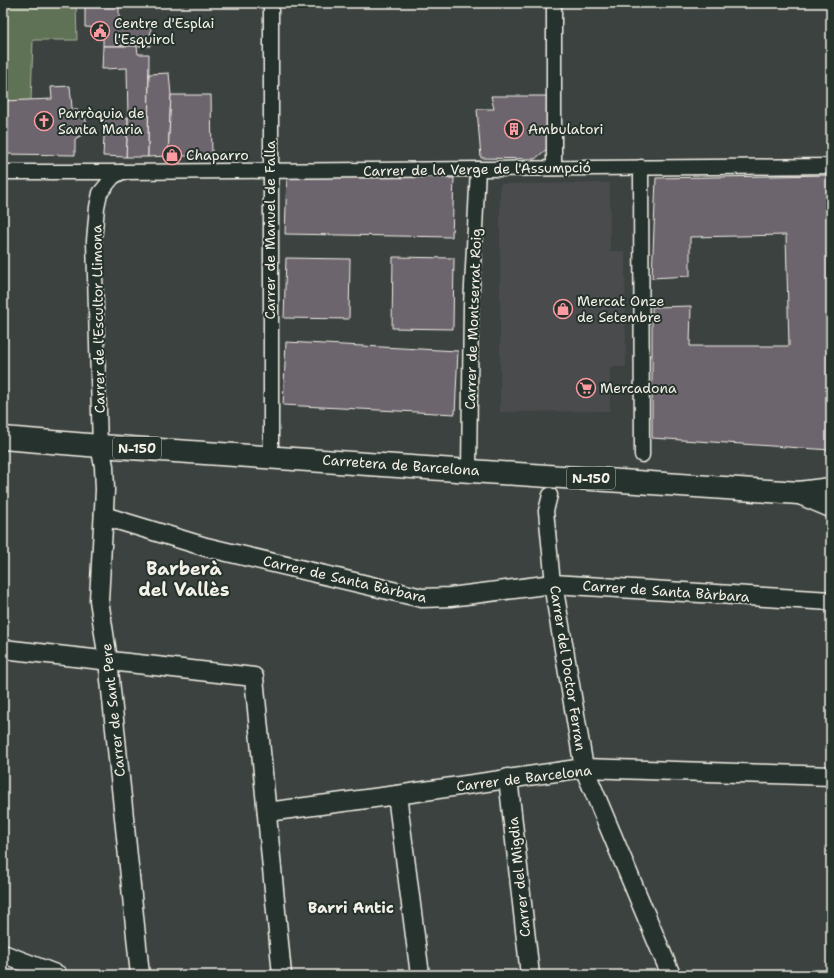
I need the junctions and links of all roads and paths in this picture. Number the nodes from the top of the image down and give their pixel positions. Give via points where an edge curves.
1 (271, 3) edge
2 (554, 3) edge
3 (831, 166) edge
4 (641, 167) junction
5 (554, 168) junction
6 (478, 169) junction
7 (270, 171) junction
8 (3, 172) edge
9 (122, 172) junction
10 (3, 438) edge
11 (100, 446) junction
12 (642, 455) dead end
13 (271, 457) junction
14 (469, 470) junction
15 (831, 489) edge
16 (799, 493) junction
17 (550, 495) dead end
18 (831, 506) edge
19 (104, 516) junction
20 (553, 584) junction
21 (831, 601) edge
22 (3, 649) edge
23 (108, 660) junction
24 (584, 768) junction
25 (831, 776) edge
26 (508, 778) junction
27 (397, 795) junction
28 (267, 812) junction
29 (3, 954) edge
30 (52, 974) edge
31 (140, 975) edge
32 (282, 975) edge
33 (420, 975) edge
34 (530, 975) edge
35 (671, 975) edge

1 - 7 street, Carrer de Manuel de Falla
2 - 5 street
3 - 4 street, Carrer de la Verge de l'Assumpció
4 - 5 street, Carrer de la Verge de l'Assumpció
4 - 12 street
5 - 6 street, Carrer de la Verge de l'Assumpció
6 - 7 street, Carrer de la Verge de l'Assumpció
6 - 14 street, Carrer de Montserrat Roig via 471,306
7 - 9 street, Carrer de la Verge de l'Assumpció
7 - 13 street, Carrer de Manuel de Falla
8 - 9 street, Carrer de la Verge de l'Assumpció
9 - 11 street, Carrer de l'Escultor Llimona via 113,177 100,193 94,241
10 - 11 main road, Carretera de Barcelona / N-150
11 - 13 main road, Carretera de Barcelona / N-150
11 - 19 street, Carrer de Sant Pere via 105,474
13 - 14 main road, Carretera de Barcelona / N-150
14 - 16 main road, Carretera de Barcelona / N-150
15 - 16 main road, N-150
16 - 18 main road, N-150
17 - 20 street, Carrer del Doctor Ferran via 546,511
19 - 20 street, Carrer de Santa Bàrbara via 206,547 422,598
19 - 23 street, Carrer de Sant Pere via 99,600
20 - 21 street, Carrer de Santa Bàrbara
20 - 24 street, Carrer del Doctor Ferran
22 - 23 street
23 - 28 street via 254,677
23 - 31 street, Carrer de Sant Pere
24 - 25 street, Carrer de Barcelona
24 - 26 street, Carrer de Barcelona
24 - 35 street, Carrer del Doctor Ferran
26 - 27 street, Carrer de Barcelona
26 - 34 street, Carrer del Migdia
27 - 28 street, Carrer de Barcelona
27 - 33 street
28 - 32 street
29 - 30 street

